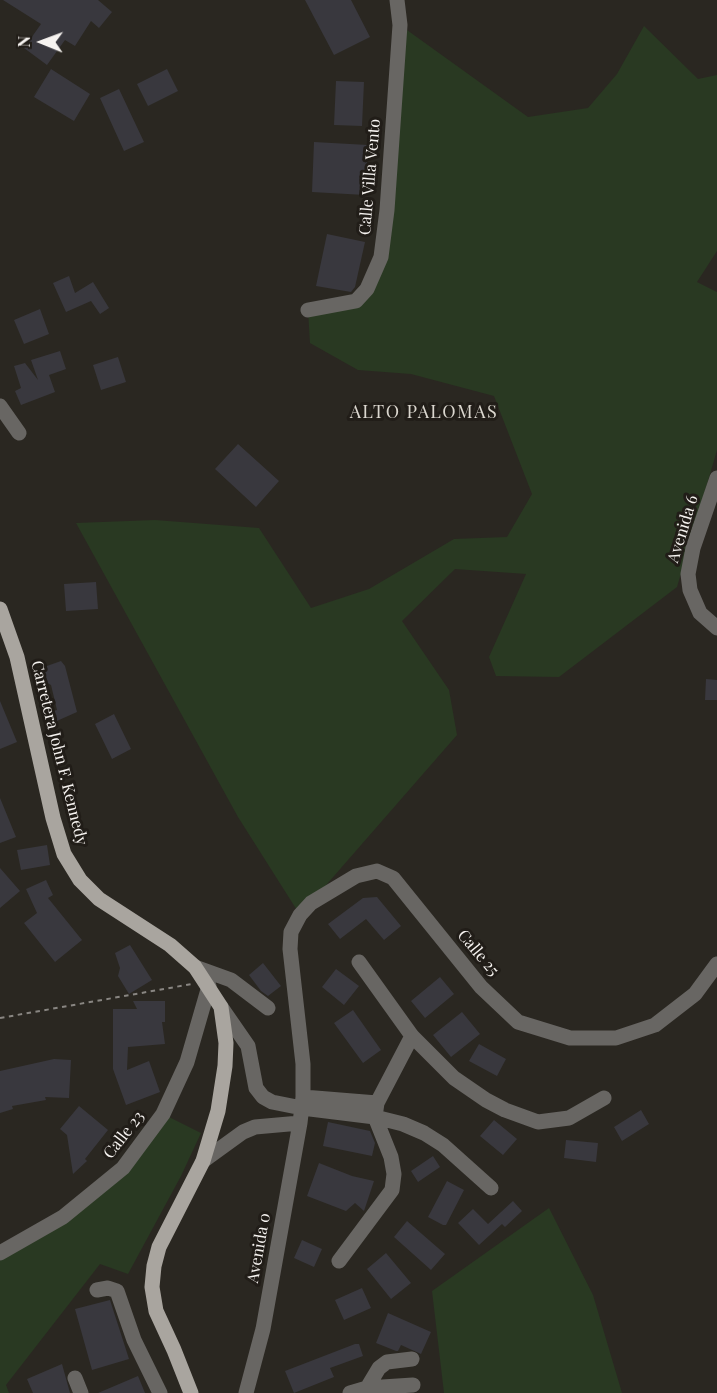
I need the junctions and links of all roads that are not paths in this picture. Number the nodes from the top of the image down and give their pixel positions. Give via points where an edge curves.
1 (398, 0) edge
2 (308, 310) dead end
3 (0, 406) edge
4 (19, 433) dead end
5 (717, 478) edge
6 (0, 609) edge
7 (717, 628) edge
8 (300, 915) joint
9 (359, 962) dead end
10 (717, 964) edge
11 (195, 967) junction
12 (208, 984) junction
13 (221, 1007) junction
14 (268, 1008) dead end
15 (412, 1036) junction
16 (604, 1098) dead end
17 (302, 1109) junction
18 (376, 1110) junction
19 (203, 1161) junction
20 (491, 1188) dead end
21 (0, 1253) edge
22 (339, 1261) dead end
23 (96, 1290) dead end
24 (412, 1359) dead end
25 (75, 1378) dead end
26 (413, 1385) dead end
27 (367, 1388) junction
28 (81, 1393) edge
29 (160, 1393) edge
30 (191, 1393) edge
31 (246, 1393) edge
32 (350, 1393) edge

1 - 2 street, Calle Villa Vento via 400,25 381,257 367,289 356,301
3 - 4 street
5 - 7 street, Avenida 6 via 688,574 700,613
6 - 11 main road, Carretera John F. Kennedy via 17,657 64,854 80,880 99,899 170,945
8 - 10 street, Calle 25 via 311,903 356,876 377,871 393,878 481,987 518,1022 570,1038 616,1038 655,1025 695,994
8 - 17 street, Avenida 0 via 291,932 290,949 302,1041
9 - 15 street
11 - 12 main road, Carretera John F. Kennedy
11 - 14 street via 231,980
12 - 13 main road, Carretera John F. Kennedy
12 - 21 street, Calle 23 via 187,1062 164,1114 123,1168 63,1217
13 - 17 street via 248,1046 256,1089 272,1102
13 - 19 main road, Carretera John F. Kennedy via 225,1066 218,1111
15 - 16 street via 453,1078 505,1110 538,1122 569,1118
15 - 18 street
17 - 18 street
17 - 19 street via 243,1132
17 - 31 street, Avenida 0 via 263,1329
18 - 20 street via 442,1145
18 - 22 street via 391,1157 393,1190
19 - 30 main road, Carretera John F. Kennedy via 159,1247 152,1287 156,1311
23 - 29 street via 117,1291 134,1340
24 - 27 street via 387,1362
25 - 28 street
26 - 27 street
27 - 32 street

